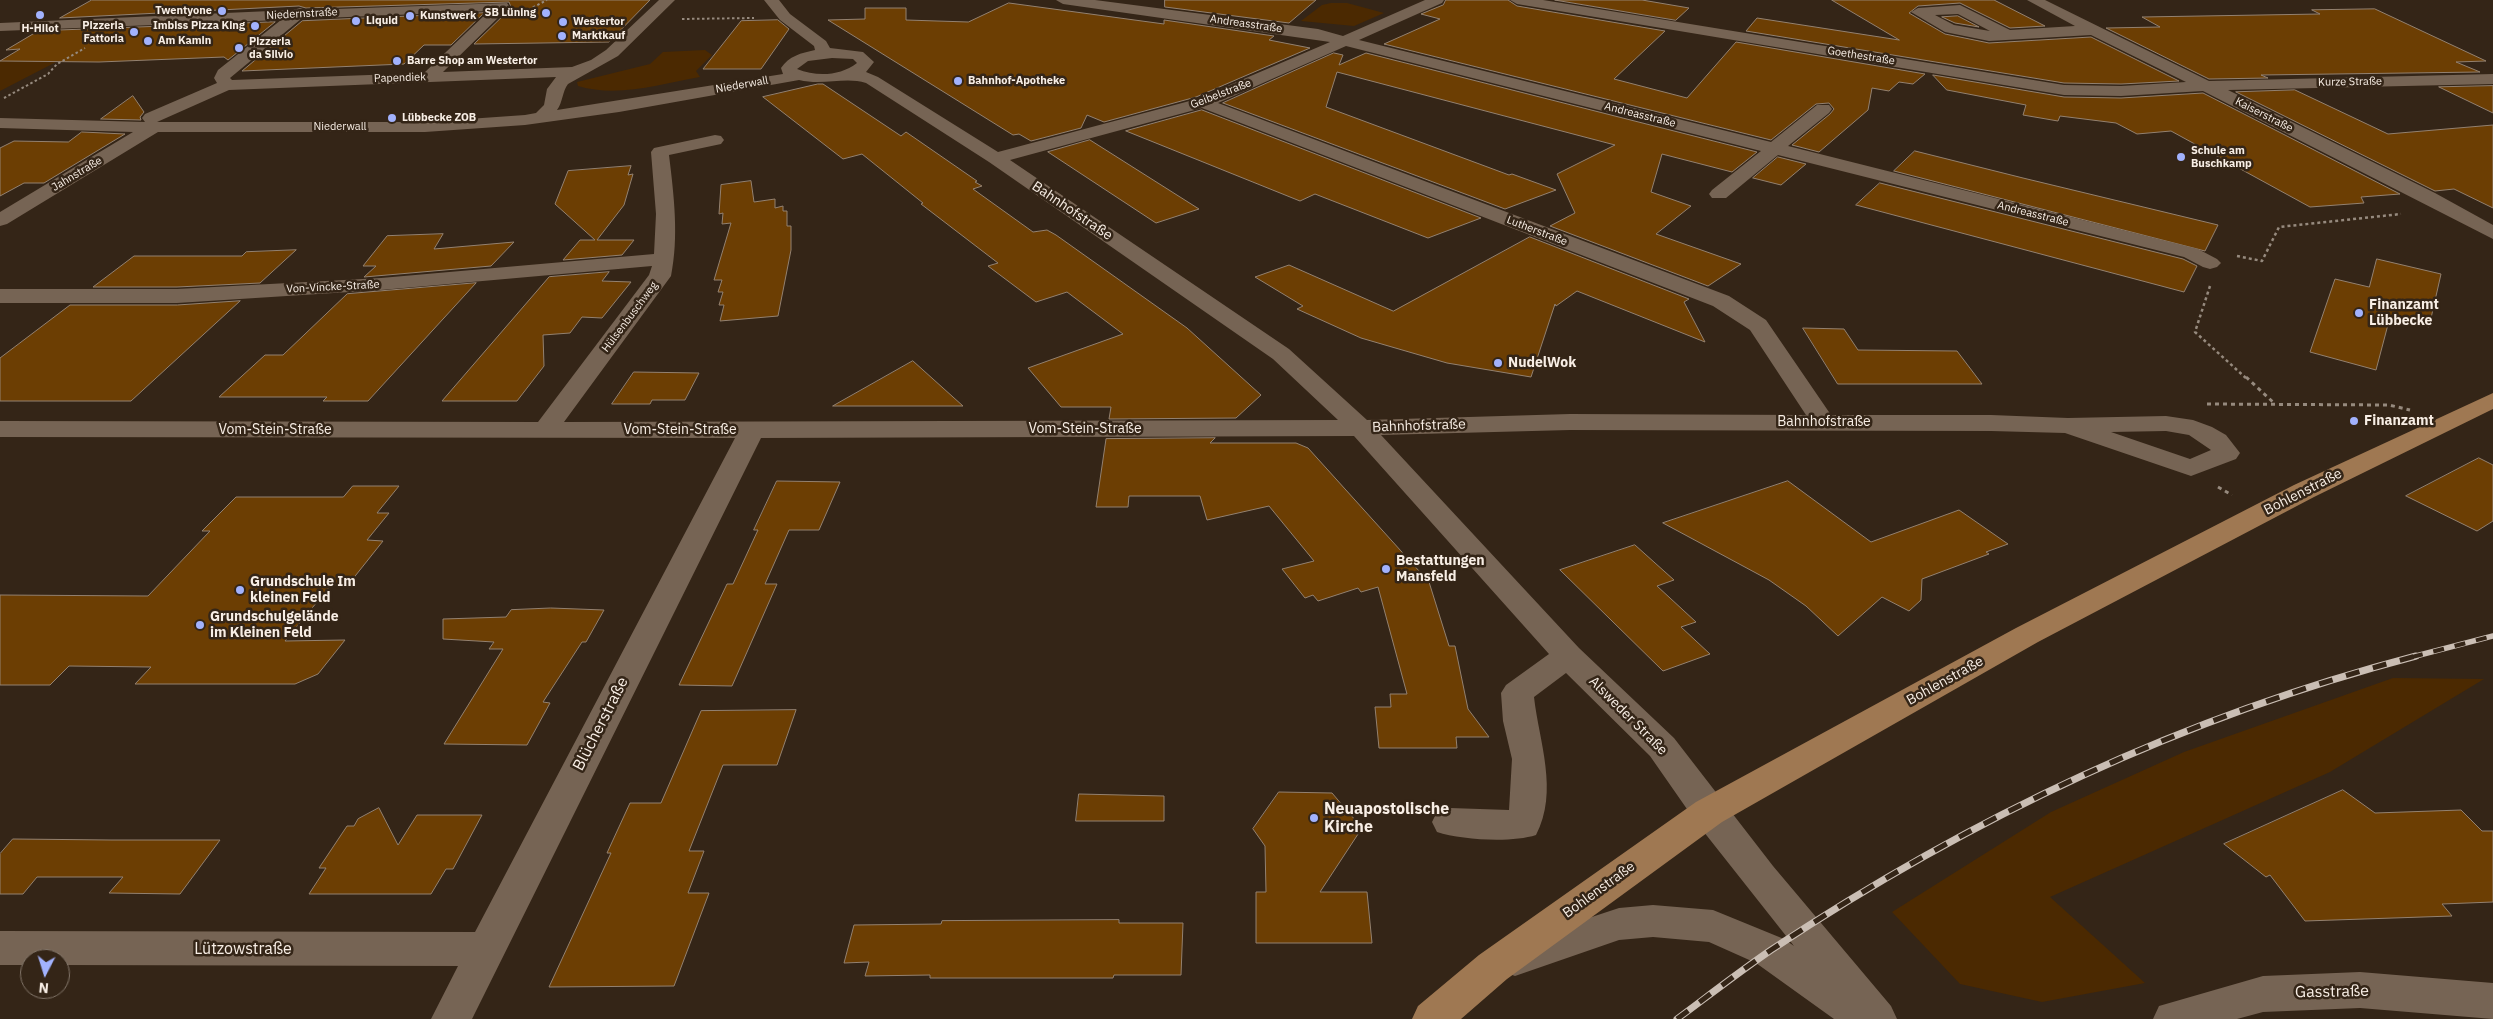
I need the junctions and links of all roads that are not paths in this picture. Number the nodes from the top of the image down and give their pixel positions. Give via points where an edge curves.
1 (311, 0) edge
2 (668, 0) edge
3 (770, 0) edge
4 (1063, 0) edge
5 (1437, 0) edge
6 (1517, 0) edge
7 (2034, 0) edge
8 (298, 15) junction
9 (0, 27) edge
10 (2094, 30) junction
11 (2008, 35) junction
12 (1348, 41) junction
13 (823, 53) junction
14 (571, 72) junction
15 (793, 72) junction
16 (853, 73) junction
17 (429, 77) junction
18 (2493, 79) edge
19 (228, 85) junction
20 (2206, 86) junction
21 (1204, 103) junction
22 (1823, 109) dead end
23 (546, 113) junction
24 (0, 122) edge
25 (153, 122) junction
26 (715, 140) dead end
27 (1775, 148) junction
28 (995, 158) junction
29 (1719, 194) dead end
30 (0, 220) edge
31 (2493, 233) edge
32 (665, 259) junction
33 (2210, 263) road end
34 (0, 296) edge
35 (2493, 400) edge
36 (1822, 422) junction
37 (2068, 426) junction
38 (1361, 428) junction
39 (0, 429) edge
40 (545, 430) junction
41 (752, 430) junction
42 (1568, 656) junction
43 (1709, 812) junction
44 (1450, 822) dead end
45 (0, 948) edge
46 (486, 949) junction
47 (1492, 967) junction
48 (2493, 1001) edge
49 (451, 1019) edge
50 (1432, 1019) edge
51 (1866, 1019) edge
52 (1878, 1019) edge
53 (2173, 1019) edge

1 - 8 street
2 - 14 street via 644,19 612,54 600,62
3 - 13 street via 785,17 821,44
4 - 12 street, Andreasstraße via 1318,34
5 - 12 street, Geibelstraße
6 - 20 street, Goethestraße via 2064,90 2121,92
7 - 10 street, Kaiserstraße
8 - 9 street, Niedernstraße
8 - 17 street, Niedernstraße via 502,6
8 - 19 street via 224,74 222,78
10 - 11 street
10 - 20 street, Kaiserstraße
11 - 11 street via 1988,36 1950,29 1918,12 1960,9
12 - 21 street, Geibelstraße
12 - 27 street, Andreasstraße
13 - 15 street via 796,61
13 - 16 street via 849,53 863,58 865,65
14 - 17 street, Papendiek
14 - 23 street via 555,89 556,95
15 - 16 street via 831,78
15 - 23 street, Niederwall via 619,107
16 - 28 street, Bahnhofstraße via 872,80
17 - 19 street, Papendiek
18 - 20 street, Kurze Straße
19 - 25 street, Papendiek via 214,88
20 - 31 street, Kaiserstraße via 2450,208
21 - 28 street, Geibelstraße
21 - 36 street, Lutherstraße via 1721,301 1758,325
22 - 27 street
23 - 25 street, Niederwall via 416,127
24 - 25 street, Niederwall
25 - 30 street, Jahnstraße
26 - 32 street, Hülsenbuschweg via 660,152 666,202
27 - 29 street
27 - 33 street, Andreasstraße via 2191,253
28 - 38 street, Bahnhofstraße via 1281,354
32 - 34 street, Von-Vincke-Straße via 381,284 177,296
32 - 40 street, Hülsenbuschweg via 660,276
35 - 43 main road, Bohlenstraße via 2389,449 2027,636
36 - 37 street, Bahnhofstraße
36 - 38 street, Bahnhofstraße via 1570,422
37 - 37 street, Bahnhofstraße via 2191,468 2227,453 2219,441 2193,428 2170,424
38 - 41 street, Vom-Stein-Straße
38 - 42 street, Alsweder Straße
39 - 40 street, Vom-Stein-Straße
40 - 41 street, Vom-Stein-Straße
41 - 46 street, Blücherstraße
42 - 43 street, Alsweder Straße via 1662,747
42 - 44 street via 1517,693 1529,758 1528,803 1523,825
43 - 47 main road, Bohlenstraße
43 - 52 street, Alsweder Straße
45 - 46 street, Lützowstraße
46 - 49 street, Blücherstraße
47 - 50 main road, Bohlenstraße
47 - 51 street via 1619,924 1653,921 1713,926 1770,951
48 - 53 street, Gasstraße via 2360,990 2263,994

